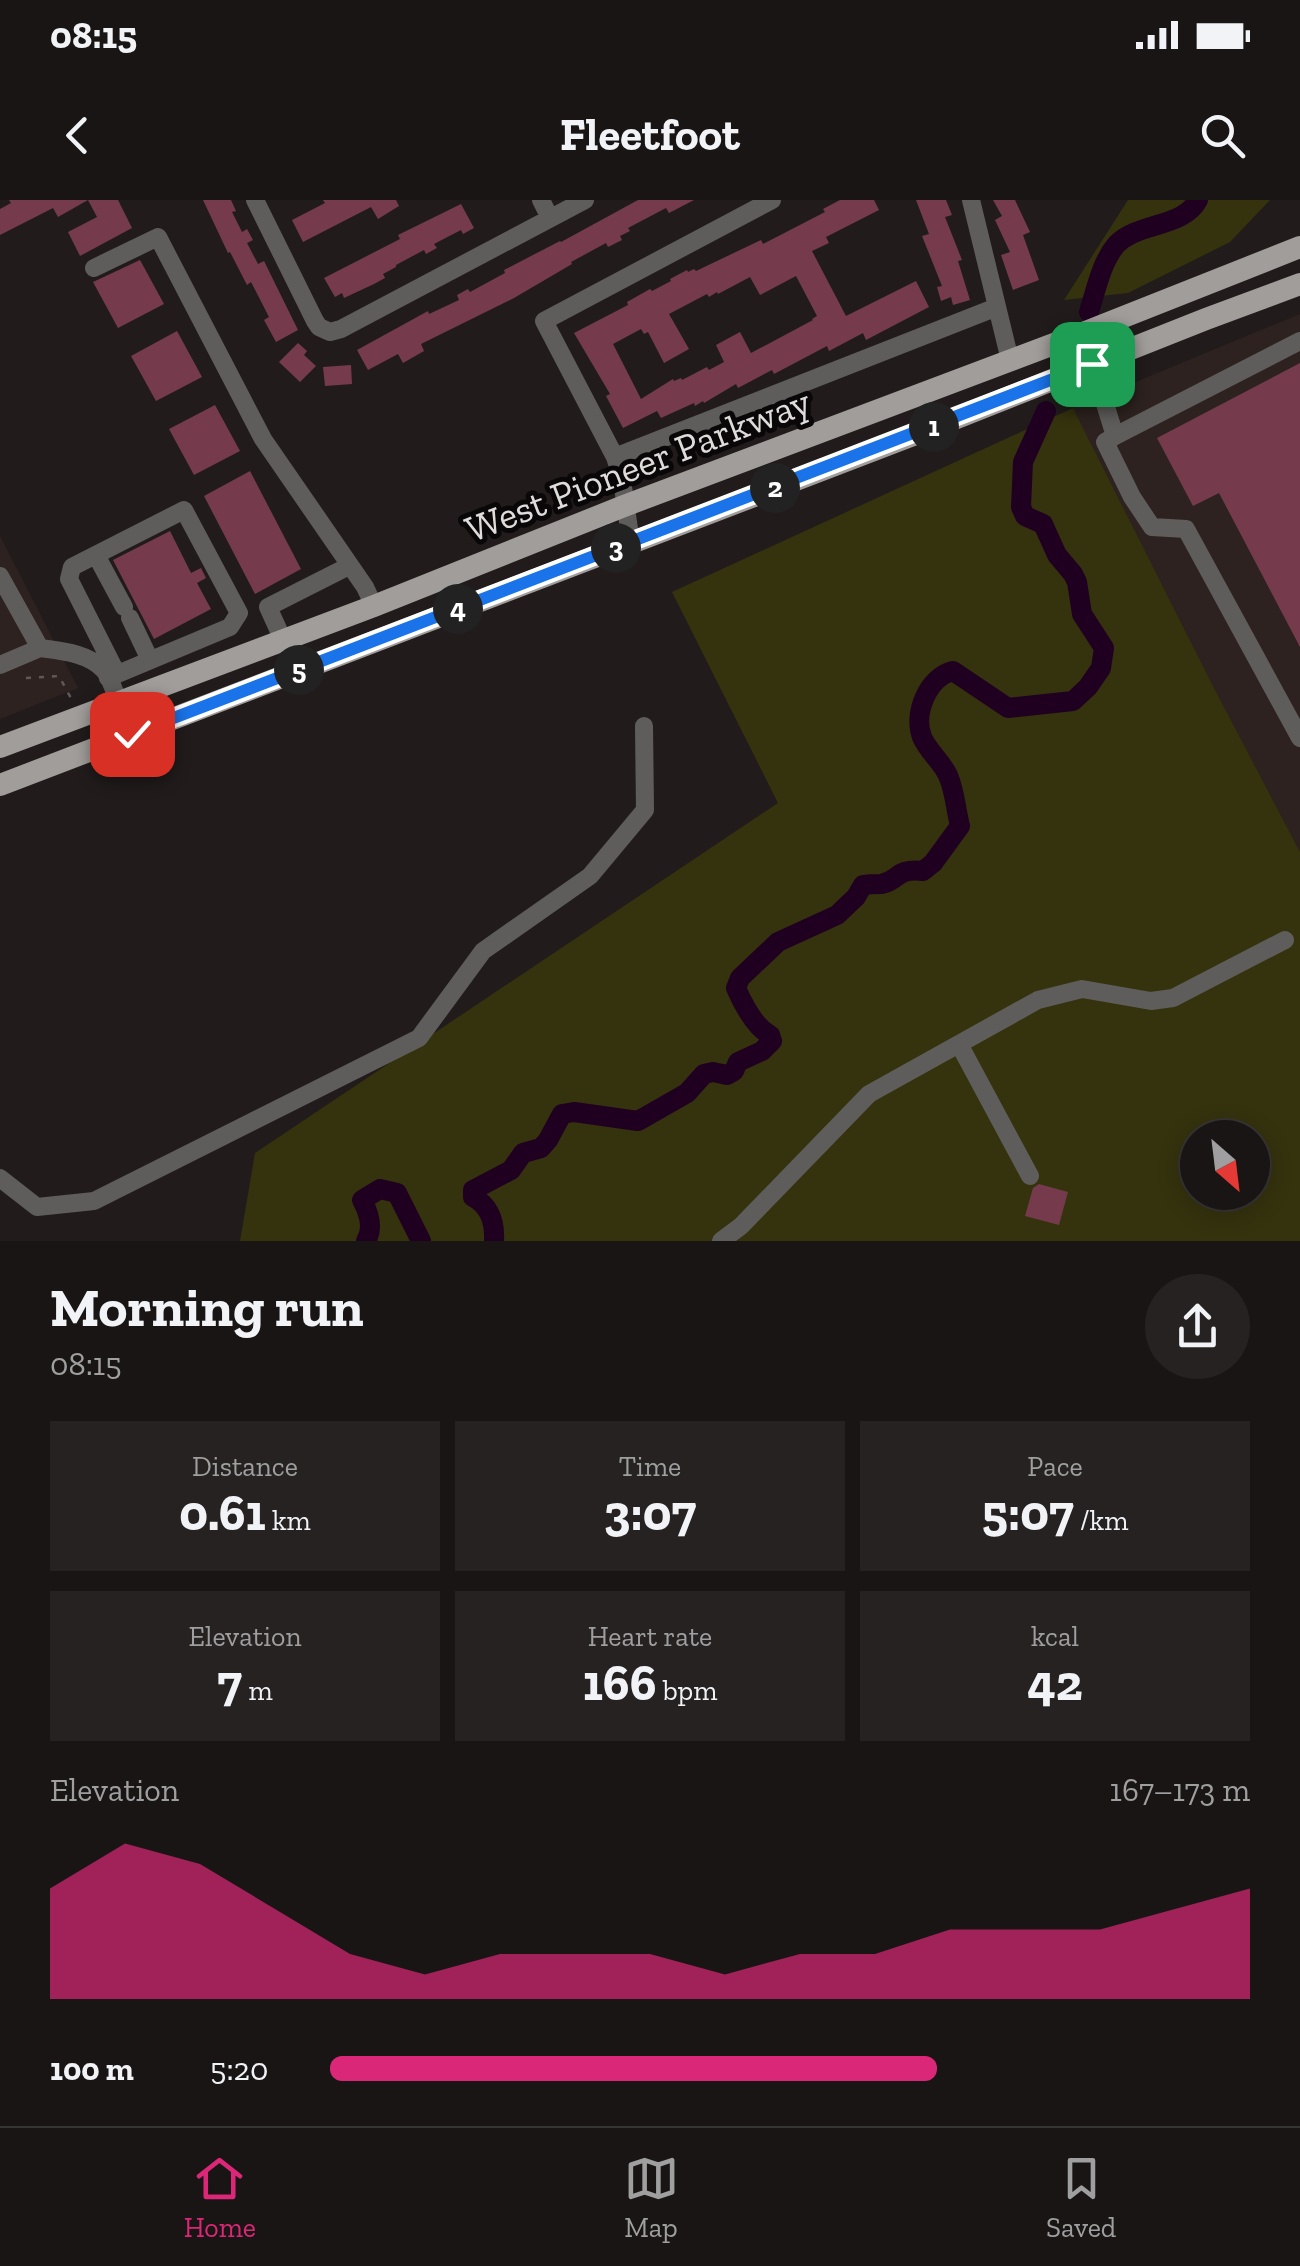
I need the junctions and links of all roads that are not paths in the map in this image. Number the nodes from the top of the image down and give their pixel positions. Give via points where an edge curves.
1 (542, 200) edge
2 (584, 200) edge
3 (772, 200) edge
4 (970, 200) edge
5 (261, 202) edge
6 (550, 218) junction
7 (1300, 247) edge
8 (94, 268) dead end
9 (1300, 284) edge
10 (997, 307) junction
11 (1083, 332) junction
12 (1300, 341) edge
13 (1010, 360) junction
14 (1092, 364) junction
15 (1114, 436) junction
16 (615, 457) junction
17 (624, 506) junction
18 (631, 543) junction
19 (96, 555) junction
20 (349, 566) junction
21 (0, 576) edge
22 (374, 606) junction
23 (283, 640) junction
24 (40, 648) junction
25 (150, 660) junction
26 (0, 665) edge
27 (113, 676) junction
28 (118, 701) junction
29 (644, 726) dead end
30 (132, 734) junction
31 (1300, 738) edge
32 (0, 747) edge
33 (0, 785) edge
34 (1285, 940) dead end
35 (959, 1044) junction
36 (1030, 1176) dead end
37 (0, 1178) edge
38 (722, 1241) edge

1 - 6 street
2 - 6 street
3 - 16 street via 544,321
4 - 10 street
5 - 6 street via 315,321 330,332
7 - 11 main road, West Pioneer Parkway
8 - 20 street via 158,238 263,440
9 - 14 main road, West Pioneer Parkway
10 - 13 street
10 - 16 street
11 - 13 main road, West Pioneer Parkway
11 - 14 street
12 - 15 street
13 - 17 main road, West Pioneer Parkway
14 - 15 street
14 - 18 main road, West Pioneer Parkway
15 - 31 street via 1105,442 1132,497 1152,527 1186,529
16 - 17 street
17 - 18 street
17 - 22 main road, West Pioneer Parkway
18 - 30 main road, West Pioneer Parkway
19 - 25 street
19 - 25 street via 184,510 233,598 239,613 230,626
19 - 27 street via 72,567 69,579
20 - 22 street
20 - 23 street via 268,608
21 - 24 street
22 - 23 main road, West Pioneer Parkway
23 - 28 main road, West Pioneer Parkway
24 - 26 street
24 - 27 street via 88,658
25 - 27 street
27 - 28 street
28 - 30 main road
28 - 32 main road, West Pioneer Parkway
29 - 37 street via 645,810 590,876 483,951 419,1038 94,1200 37,1207
30 - 33 main road, West Pioneer Parkway
34 - 35 street via 1173,998 1067,991
35 - 36 street
35 - 38 street via 869,1094

